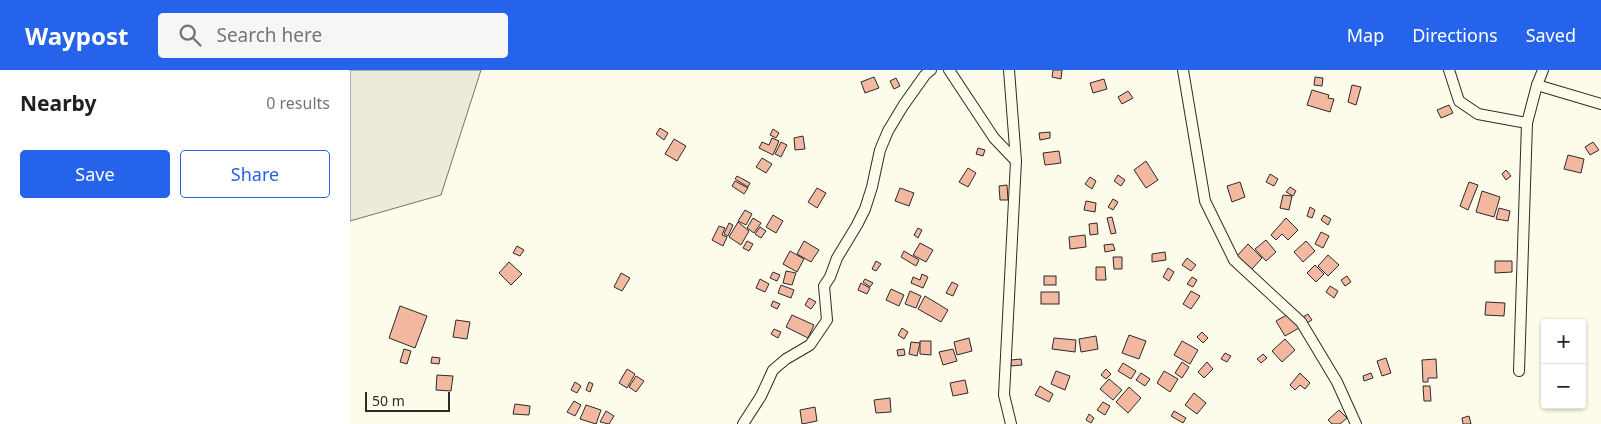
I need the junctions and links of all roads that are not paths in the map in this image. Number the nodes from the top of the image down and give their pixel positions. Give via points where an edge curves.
1 (931, 70) edge
2 (949, 70) edge
3 (1009, 70) edge
4 (1183, 70) edge
5 (1449, 70) edge
6 (1543, 70) edge
7 (1537, 85) junction
8 (1601, 104) edge
9 (1527, 123) junction
10 (1016, 161) junction
11 (1519, 371) dead end
12 (743, 424) edge
13 (1011, 424) edge
14 (1356, 424) edge

1 - 12 street via 903,106 880,150 864,209 824,286 827,320 810,345 773,370
2 - 10 street via 994,138
3 - 10 street
4 - 14 street via 1209,210 1234,260 1301,322 1337,382
5 - 9 street via 1459,101 1478,114
6 - 7 street
7 - 8 street
7 - 9 street
9 - 11 street
10 - 13 street via 1004,395

